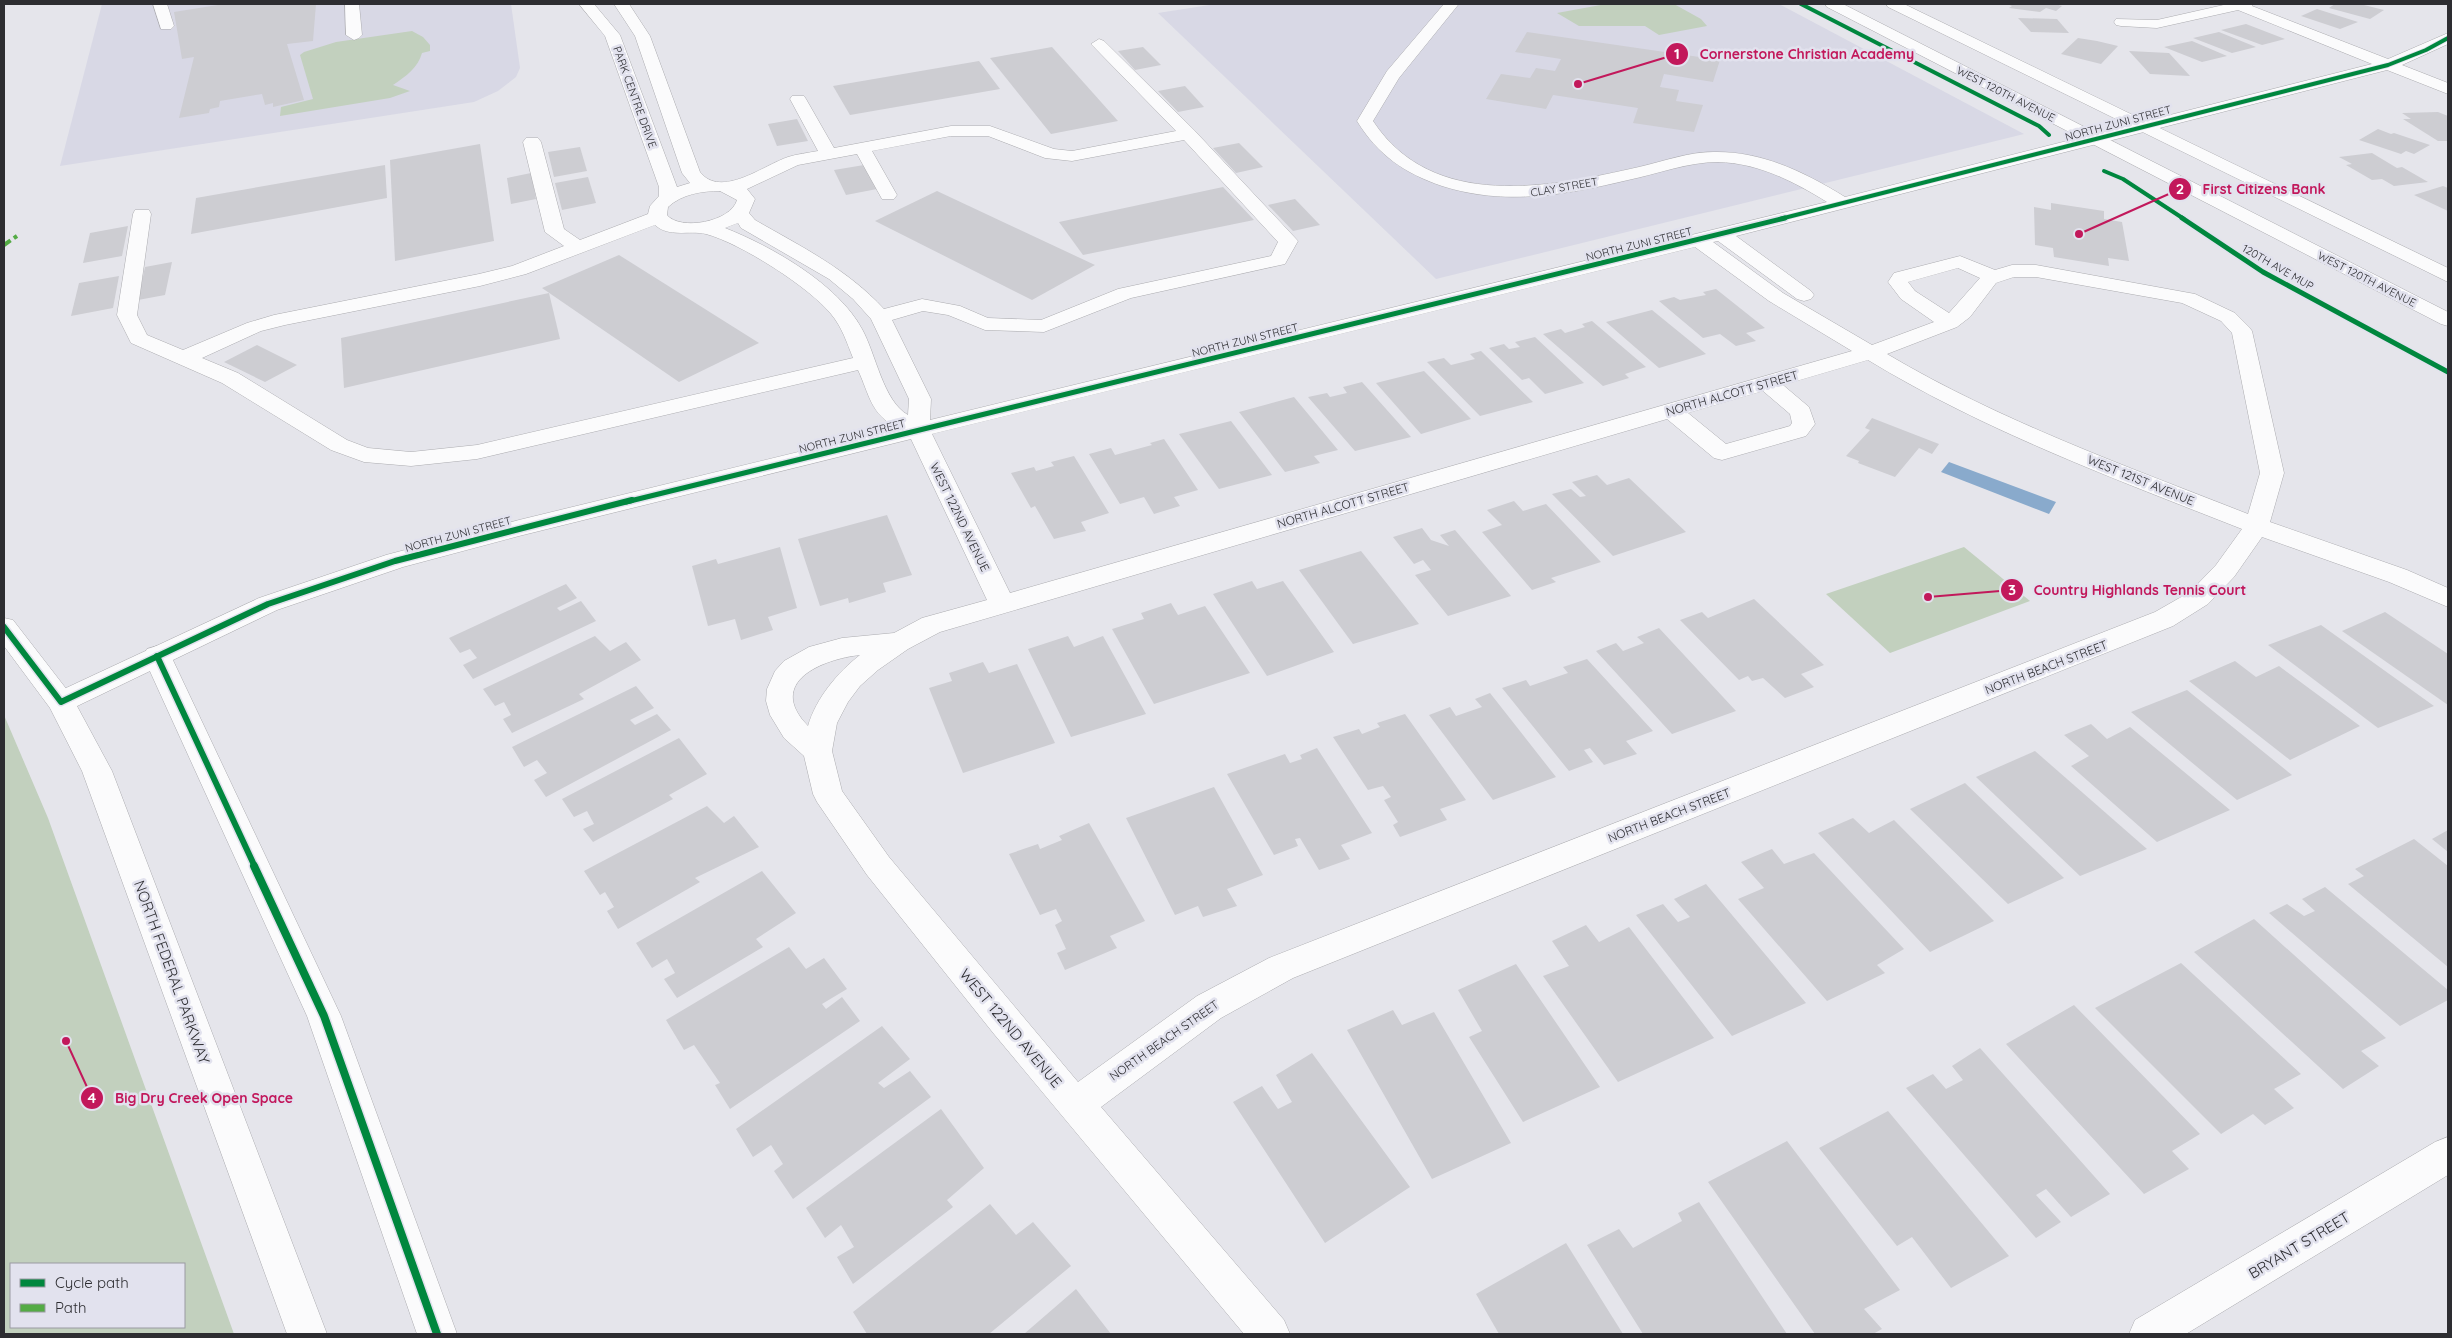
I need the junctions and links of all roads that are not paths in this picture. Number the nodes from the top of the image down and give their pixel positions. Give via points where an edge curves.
1 (160, 4) edge
2 (352, 4) edge
3 (586, 4) edge
4 (621, 4) edge
5 (1832, 4) edge
6 (1893, 4) edge
7 (2240, 4) edge
8 (1451, 5) edge
9 (2121, 22) dead end
10 (166, 26) dead end
11 (354, 35) dead end
12 (2448, 38) edge
13 (1099, 44) dead end
14 (2388, 65) junction
15 (2448, 89) edge
16 (798, 99) dead end
17 (2144, 127) junction
18 (1188, 134) junction
19 (2094, 140) junction
20 (532, 142) dead end
21 (862, 148) junction
22 (829, 154) junction
23 (1691, 160) junction
24 (708, 186) junction
25 (733, 189) junction
26 (888, 195) dead end
27 (668, 198) junction
28 (1842, 204) junction
29 (1817, 210) junction
30 (740, 213) junction
31 (142, 214) dead end
32 (658, 217) junction
33 (702, 228) junction
34 (1721, 234) junction
35 (1698, 240) junction
36 (579, 248) junction
37 (1994, 276) junction
38 (2448, 276) edge
39 (880, 317) junction
40 (2448, 320) edge
41 (1950, 323) junction
42 (1845, 337) junction
43 (1870, 353) junction
44 (182, 359) junction
45 (865, 362) junction
46 (1767, 383) junction
47 (1670, 410) junction
48 (918, 430) junction
49 (2257, 526) junction
50 (2448, 598) edge
51 (1002, 604) junction
52 (4, 627) edge
53 (898, 642) junction
54 (157, 656) junction
55 (837, 696) joint
56 (61, 702) junction
57 (817, 751) junction
58 (1075, 1105) junction
59 (2448, 1155) edge
60 (307, 1334) edge
61 (437, 1334) edge
62 (1270, 1334) edge
63 (2149, 1334) edge

1 - 10 street
2 - 11 street
3 - 27 street, PARK CENTRE DRIVE via 612,35 668,187
4 - 24 street via 635,20 649,49 662,96 691,173 698,182
5 - 19 street, WEST 120TH AVENUE
6 - 17 street
7 - 9 street via 2158,24
7 - 14 street
8 - 23 street, CLAY STREET via 1402,61 1377,96 1365,121 1376,140 1398,158 1418,170 1468,188 1530,194
12 - 14 street, NORTH ZUNI STREET
13 - 18 street
14 - 15 street
14 - 17 street, NORTH ZUNI STREET
16 - 22 street
17 - 19 street, NORTH ZUNI STREET
17 - 38 street
18 - 21 street via 1072,156 1051,154 990,131 974,129
18 - 39 street via 1288,241 1278,260 1125,293 1044,326 985,324 953,310 922,305
19 - 28 street, NORTH ZUNI STREET
19 - 40 street, WEST 120TH AVENUE
20 - 36 street via 555,232
21 - 22 street
21 - 26 street
22 - 25 street via 793,161
23 - 28 street, CLAY STREET via 1717,157 1761,162 1795,176
23 - 29 street, CLAY STREET via 1728,163 1742,168 1780,185
24 - 25 street
24 - 27 street
25 - 30 street via 746,199
27 - 32 street via 657,211
28 - 29 street, NORTH ZUNI STREET
29 - 34 street, NORTH ZUNI STREET
30 - 33 street
30 - 39 street via 748,224 836,276
31 - 44 street via 127,315 138,339
32 - 33 street via 674,227
32 - 36 street
33 - 45 street via 727,234 820,292 848,323
34 - 35 street, NORTH ZUNI STREET
34 - 42 street, WEST 121ST AVENUE via 1805,296
35 - 42 street, WEST 121ST AVENUE via 1776,298
35 - 48 street, NORTH ZUNI STREET
36 - 44 street via 480,280 281,319 254,327
37 - 41 street via 1963,313
37 - 41 street via 1960,262 1901,277 1898,282 1908,295
37 - 49 street, NORTH BEACH STREET via 2012,271 2036,271 2188,298 2228,318 2242,331 2272,473
39 - 48 street via 920,399
41 - 43 street, NORTH ALCOTT STREET
42 - 43 street, WEST 121ST AVENUE
43 - 46 street, NORTH ALCOTT STREET
43 - 49 street, WEST 121ST AVENUE via 1924,385 2090,461
44 - 45 street via 230,378 338,445 364,455 411,459 477,452
45 - 48 street via 886,410
46 - 47 street, NORTH ALCOTT STREET
46 - 47 street via 1801,412 1804,424 1798,431 1722,453
47 - 51 street, NORTH ALCOTT STREET
48 - 51 street, WEST 122ND AVENUE
48 - 54 street, NORTH ZUNI STREET via 528,525 395,561 268,604
49 - 50 street, WEST 121ST AVENUE via 2398,576
49 - 58 street, NORTH BEACH STREET via 2225,572 2199,598 2164,619 1281,968 1209,1007
51 - 53 street, NORTH ALCOTT STREET via 931,625
52 - 56 street, NORTH FEDERAL PARKWAY
53 - 55 street, NORTH ALCOTT STREET via 850,679
53 - 57 street via 834,649 810,657 793,667 782,679 779,694 784,713 794,730
54 - 56 street, NORTH ZUNI STREET
54 - 61 street via 324,1016
55 - 57 street, WEST 122ND AVENUE via 823,723
56 - 60 street, NORTH FEDERAL PARKWAY via 97,771
57 - 58 street, WEST 122ND AVENUE via 828,794 878,866
58 - 62 street, WEST 122ND AVENUE
59 - 63 street, BRYANT STREET

